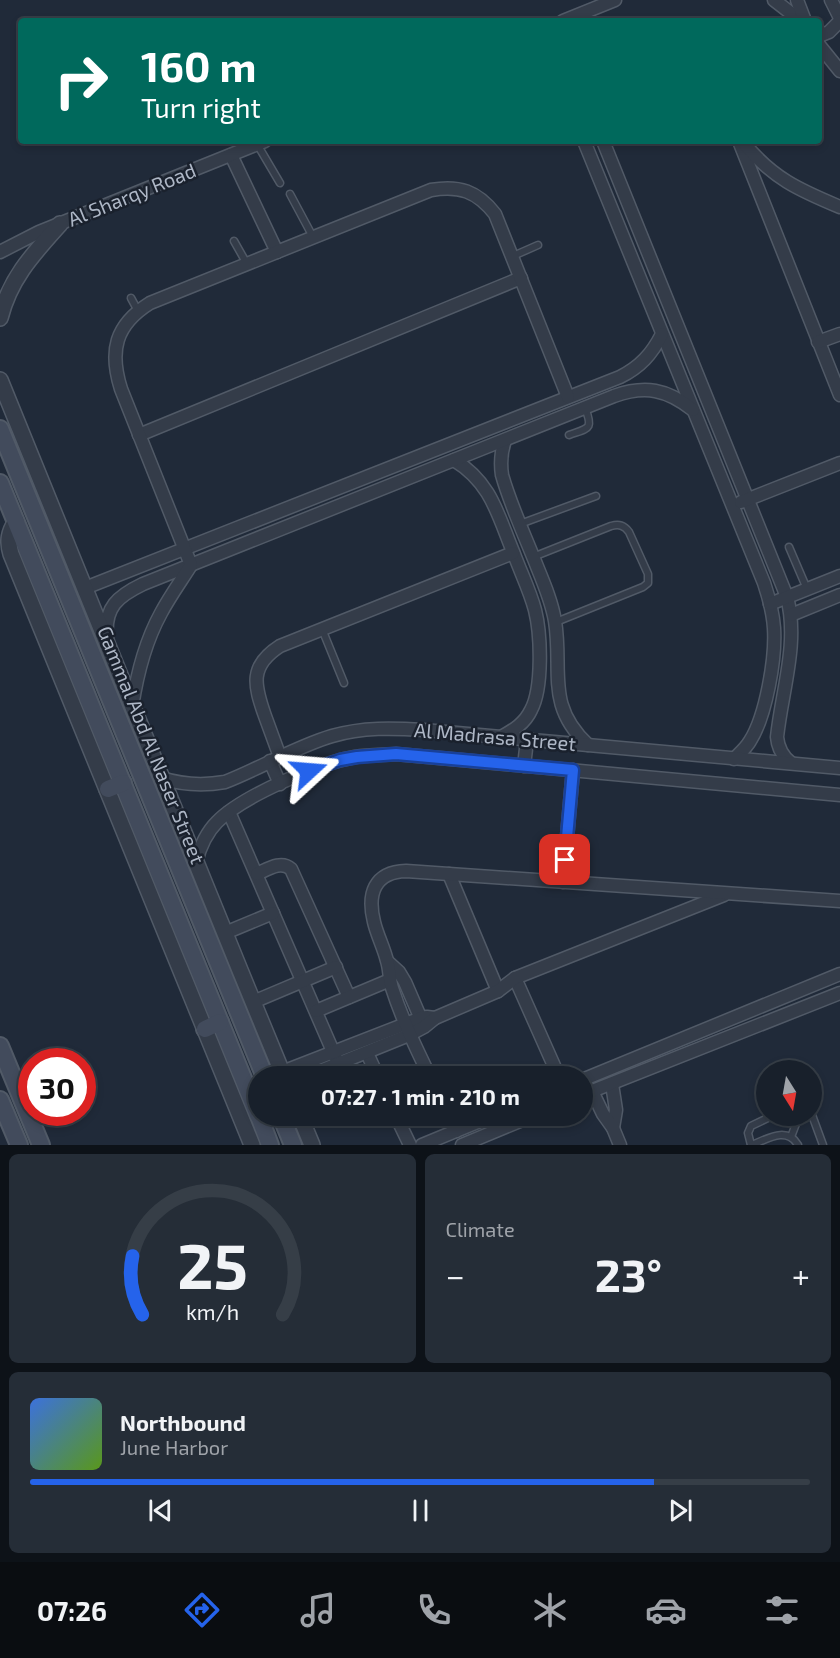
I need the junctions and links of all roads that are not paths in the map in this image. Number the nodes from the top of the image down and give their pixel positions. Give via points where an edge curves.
1 (615, 0) edge
2 (774, 0) edge
3 (797, 0) edge
4 (831, 0) edge
5 (572, 18) edge
6 (799, 18) edge
7 (802, 18) edge
8 (840, 19) edge
9 (822, 35) edge
10 (822, 49) edge
11 (840, 71) edge
12 (256, 144) edge
13 (262, 144) edge
14 (585, 144) edge
15 (604, 144) edge
16 (742, 144) edge
17 (744, 144) edge
18 (231, 155) junction
19 (280, 183) dead end
20 (290, 194) dead end
21 (840, 207) edge
22 (60, 224) junction
23 (313, 238) junction
24 (234, 240) dead end
25 (538, 245) dead end
26 (0, 252) edge
27 (277, 252) junction
28 (513, 256) junction
29 (247, 264) junction
30 (521, 278) junction
31 (130, 298) dead end
32 (138, 311) junction
33 (0, 318) edge
34 (662, 334) junction
35 (840, 334) edge
36 (819, 342) junction
37 (0, 380) edge
38 (608, 381) junction
39 (840, 395) edge
40 (614, 396) junction
41 (568, 397) junction
42 (585, 408) junction
43 (693, 410) junction
44 (0, 429) edge
45 (139, 435) junction
46 (569, 435) dead end
47 (505, 440) junction
48 (454, 460) junction
49 (840, 463) edge
50 (0, 483) edge
51 (596, 496) dead end
52 (748, 499) junction
53 (732, 506) junction
54 (520, 524) junction
55 (789, 547) dead end
56 (185, 549) junction
57 (513, 553) junction
58 (533, 557) junction
59 (191, 565) junction
60 (840, 576) edge
61 (85, 588) junction
62 (807, 589) junction
63 (840, 595) edge
64 (787, 597) junction
65 (771, 604) junction
66 (791, 615) junction
67 (555, 622) junction
68 (322, 629) junction
69 (109, 648) junction
70 (344, 684) dead end
71 (132, 708) junction
72 (501, 737) junction
73 (527, 740) junction
74 (588, 745) junction
75 (275, 759) junction
76 (735, 759) junction
77 (791, 763) junction
78 (524, 766) junction
79 (840, 768) edge
80 (573, 770) junction
81 (161, 778) junction
82 (280, 784) junction
83 (840, 795) edge
84 (230, 812) junction
85 (196, 862) junction
86 (257, 874) junction
87 (448, 874) junction
88 (563, 882) junction
89 (726, 894) junction
90 (840, 901) edge
91 (273, 913) junction
92 (225, 933) junction
93 (388, 962) junction
94 (336, 967) junction
95 (837, 975) edge
96 (515, 978) junction
97 (390, 980) junction
98 (303, 981) junction
99 (498, 991) junction
100 (840, 992) edge
101 (349, 997) junction
102 (253, 1002) junction
103 (316, 1011) junction
104 (422, 1023) junction
105 (212, 1025) junction
106 (408, 1029) junction
107 (0, 1046) edge
108 (367, 1053) junction
109 (336, 1057) junction
110 (261, 1066) edge
111 (280, 1066) edge
112 (308, 1066) edge
113 (322, 1066) edge
114 (373, 1066) edge
115 (425, 1066) edge
116 (554, 1066) edge
117 (593, 1075) edge
118 (612, 1084) junction
119 (593, 1091) edge
120 (248, 1095) edge
121 (0, 1100) edge
122 (593, 1101) edge
123 (756, 1124) edge
124 (262, 1126) edge
125 (285, 1126) edge
126 (304, 1126) edge
127 (401, 1126) edge
128 (454, 1126) edge
129 (468, 1126) edge
130 (508, 1126) edge
131 (795, 1126) edge
132 (816, 1126) edge
133 (613, 1128) junction
134 (456, 1131) junction
135 (791, 1137) junction
136 (19, 1145) edge
137 (41, 1145) edge
138 (252, 1145) edge
139 (270, 1145) edge
140 (293, 1145) edge
141 (312, 1145) edge
142 (410, 1145) edge
143 (422, 1145) edge
144 (462, 1145) edge
145 (620, 1145) edge
146 (751, 1145) edge
147 (798, 1145) edge
148 (823, 1145) edge

1 - 5 street
2 - 6 street
3 - 7 street
4 - 8 street
8 - 9 street
10 - 11 street
12 - 18 street, Al Sharqy Road
13 - 19 lane
14 - 34 street
15 - 52 street
16 - 36 street
17 - 21 street via 780,179
18 - 22 street, Al Sharqy Road
18 - 27 street
20 - 23 lane
22 - 26 street, Al Sharqy Road
22 - 33 street via 23,266
23 - 27 street
23 - 28 street via 446,187 469,192 488,205
24 - 29 lane
25 - 28 lane
27 - 29 street
28 - 30 street
29 - 32 street
30 - 41 street
30 - 45 street
31 - 32 lane
32 - 45 street via 120,333 114,361
34 - 38 street via 641,364
34 - 43 street
35 - 36 street
36 - 39 street
37 - 61 street
38 - 40 street via 615,389
38 - 41 street
40 - 42 street
40 - 43 street via 656,391 669,394
41 - 56 street
42 - 46 lane via 589,426
42 - 47 street
43 - 53 street
44 - 110 main road, Gammal Abd Al Naser Street
45 - 56 street
47 - 48 street
47 - 54 street via 502,475
48 - 57 street via 473,473 488,492
48 - 59 street
49 - 52 street
50 - 105 main road, Gammal Abd Al Naser Street via 115,786
51 - 54 lane
52 - 53 street
52 - 64 street
53 - 65 street
54 - 58 street
55 - 62 lane
56 - 59 street
56 - 61 street
57 - 68 street
57 - 72 street via 537,618 538,684 536,698 523,722
58 - 67 street
58 - 67 lane via 619,525 628,532 648,574 648,583 643,587
59 - 69 street via 120,597 107,616
59 - 71 street via 152,632 140,664
60 - 62 street
61 - 69 street
62 - 64 street
63 - 66 street
64 - 65 street
64 - 66 street
65 - 76 street via 774,640 765,700 754,733
66 - 77 street via 792,642 777,736 780,752
67 - 74 street via 562,710 568,724
68 - 70 lane
68 - 75 street via 268,654 256,674
69 - 71 street
71 - 81 street
72 - 73 street, Al Madrasa Street
72 - 75 street, Al Madrasa Street via 370,729 333,736
73 - 74 street, Al Madrasa Street
73 - 78 street
74 - 76 street, Al Madrasa Street
75 - 81 street, Al Madrasa Street via 233,779 209,785
75 - 82 street
76 - 77 street, Al Madrasa Street
77 - 79 street, Al Madrasa Street
78 - 80 street, Al Madrasa Street
78 - 82 street, Al Madrasa Street via 374,755 340,760
80 - 83 street, Al Madrasa Street
80 - 88 street
81 - 85 street
82 - 84 street, Al Madrasa Street
84 - 85 street, Al Madrasa Street via 207,833
84 - 86 street
85 - 92 street
86 - 91 street
86 - 94 street via 280,865 289,866
87 - 88 street
87 - 93 street via 396,871 378,882 371,900
87 - 99 street
88 - 89 street
89 - 90 street
89 - 96 street
91 - 92 street
91 - 98 street
92 - 102 street
93 - 97 street
93 - 104 street via 405,982
94 - 98 street
94 - 101 street
95 - 100 street
95 - 117 street
96 - 99 street
96 - 116 street
97 - 101 street
97 - 106 street
98 - 102 street
98 - 103 street
99 - 104 street
100 - 118 street
101 - 103 street
102 - 111 street
103 - 109 street
104 - 106 street
105 - 120 main road, Gammal Abd Al Naser Street
105 - 138 street
106 - 108 street
106 - 109 street
106 - 115 street
107 - 137 main road
108 - 109 street
108 - 114 street
109 - 112 street
109 - 113 street
118 - 119 street
118 - 133 street via 616,1110
121 - 136 main road
122 - 133 street
123 - 146 lane via 748,1134
124 - 139 main road, Gammal Abd Al Naser Street
125 - 140 main road
126 - 141 street
127 - 142 street
128 - 134 street
129 - 134 street
130 - 144 street
131 - 135 lane
132 - 148 lane
133 - 145 street
134 - 143 street
135 - 146 lane via 782,1134
135 - 147 lane

